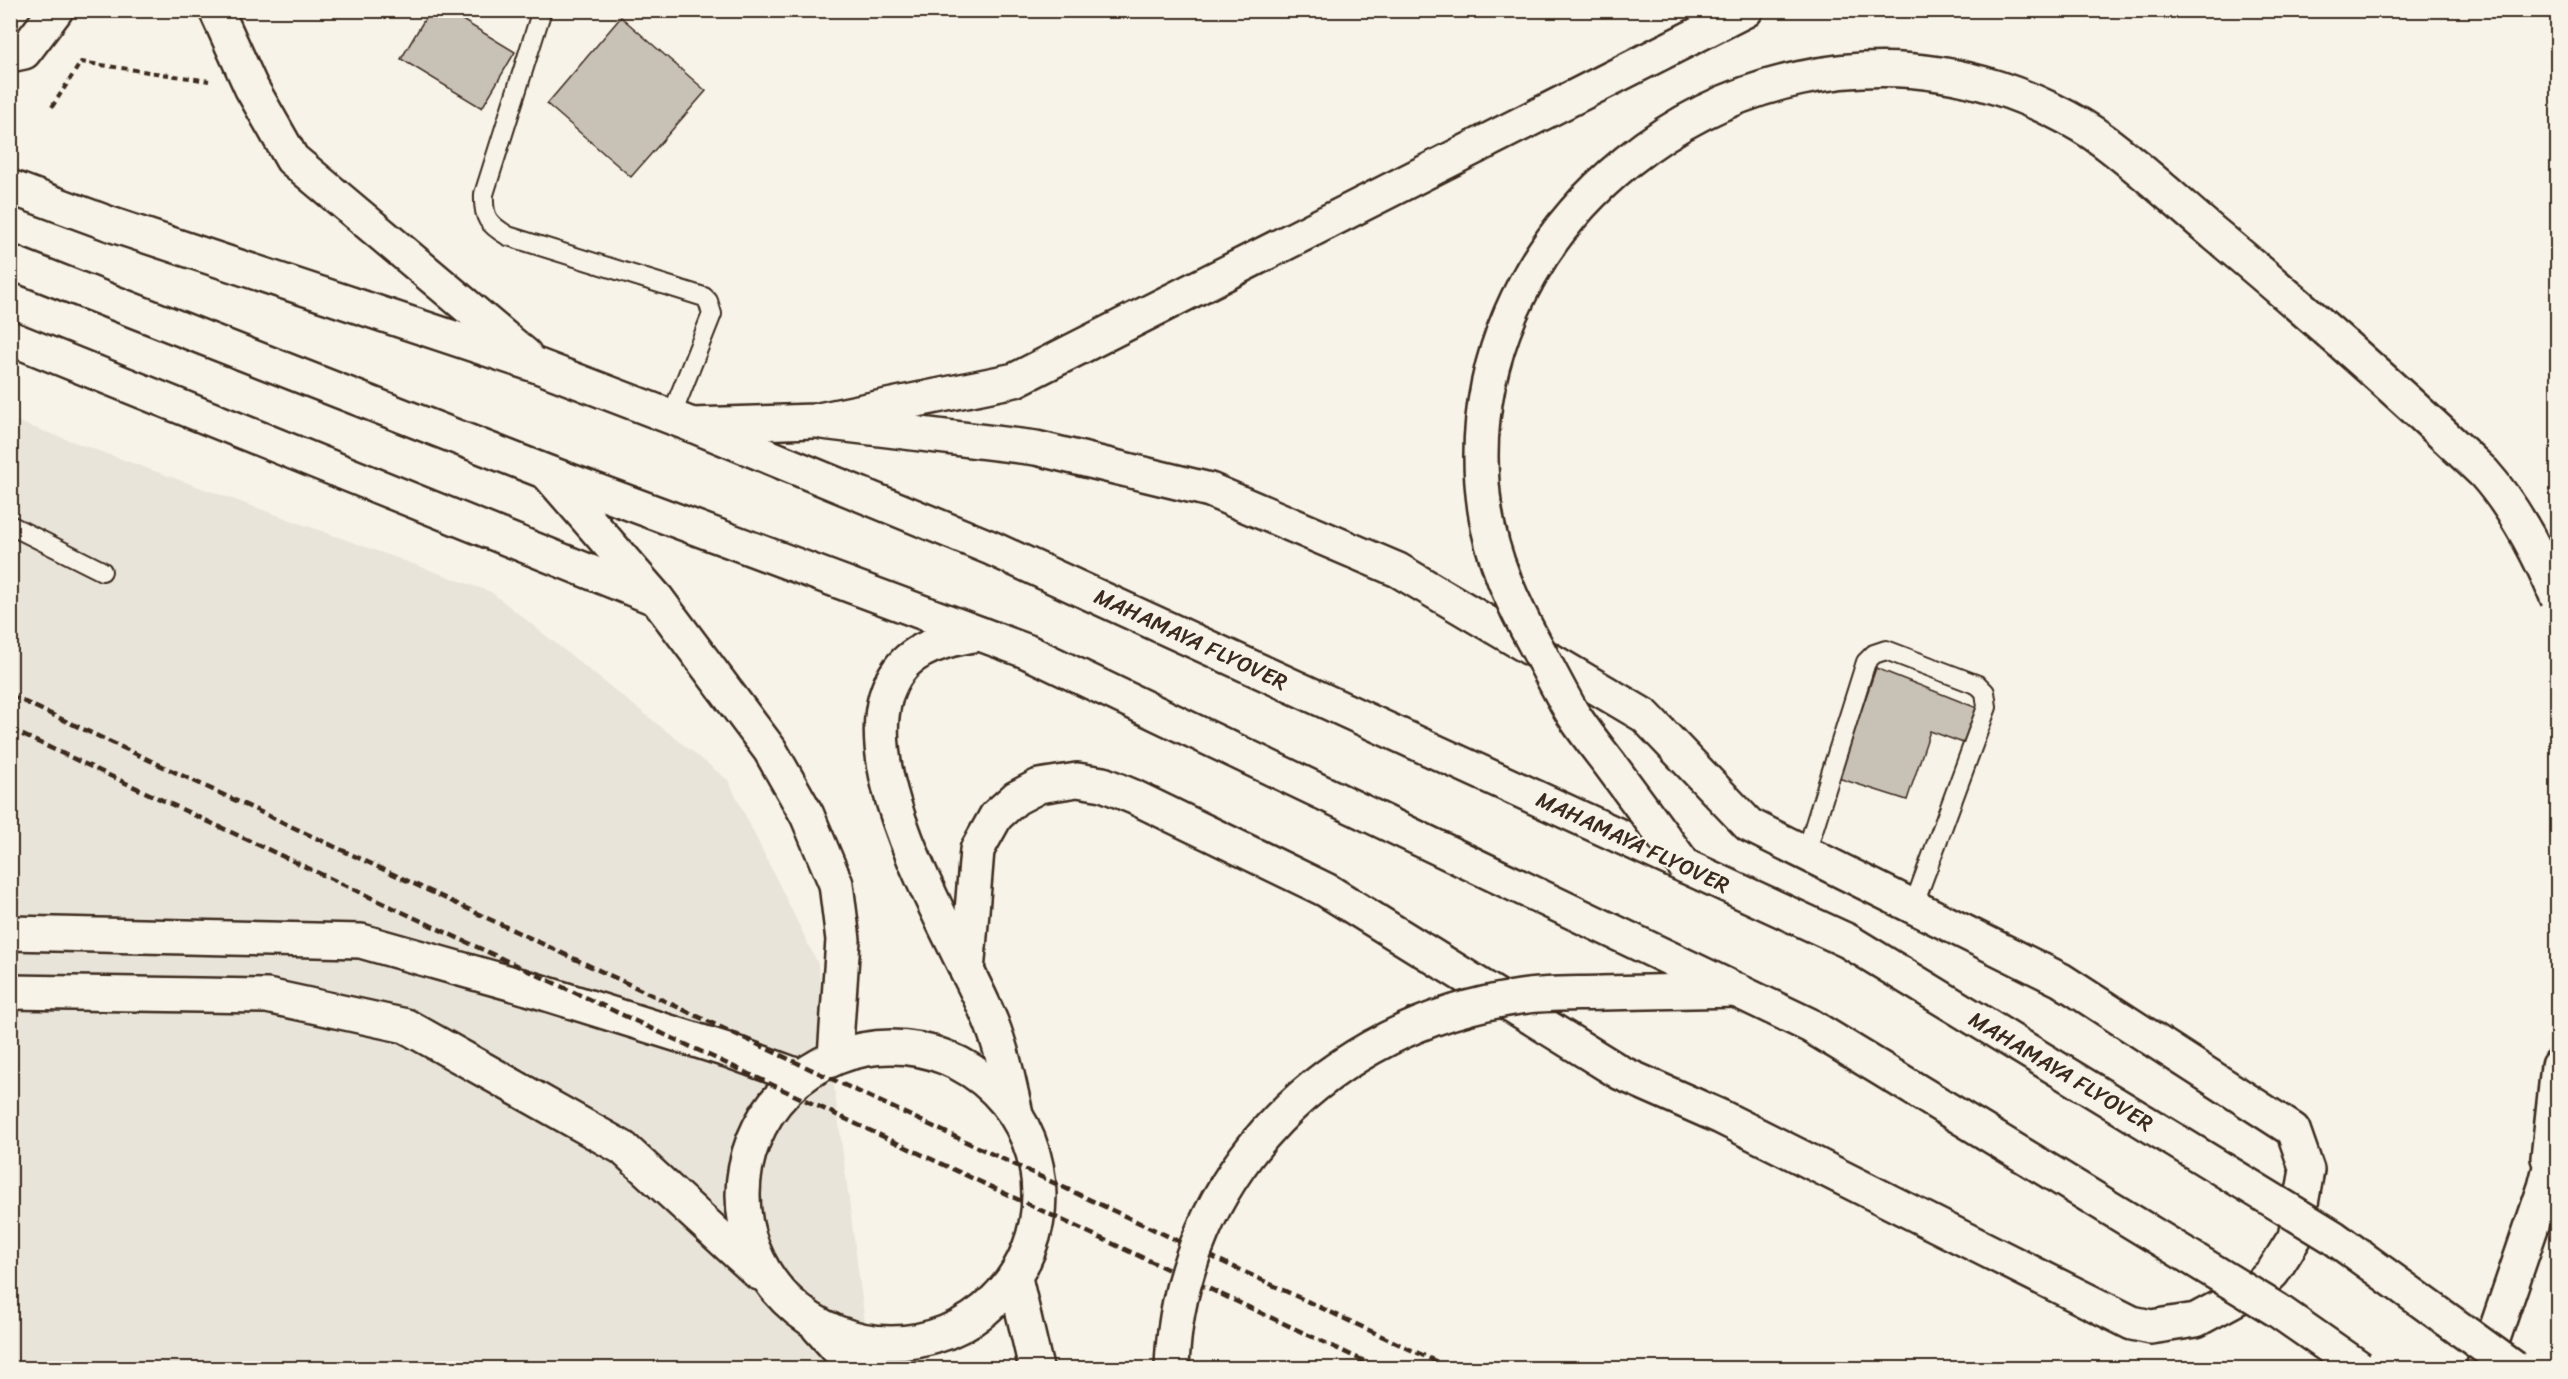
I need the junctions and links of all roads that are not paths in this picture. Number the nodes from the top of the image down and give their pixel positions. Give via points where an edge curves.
1 (56, 10) edge
2 (216, 10) edge
3 (542, 10) edge
4 (1746, 10) edge
5 (10, 55) edge
6 (10, 187) edge
7 (10, 262) edge
8 (10, 338) edge
9 (538, 366) junction
10 (682, 421) junction
11 (814, 421) junction
12 (546, 472) junction
13 (10, 525) edge
14 (102, 571) dead end
15 (657, 599) junction
16 (2558, 599) edge
17 (980, 634) junction
18 (1806, 853) junction
19 (1685, 866) junction
20 (1913, 907) junction
21 (10, 933) edge
22 (967, 972) junction
23 (1738, 990) junction
24 (10, 992) edge
25 (835, 1057) junction
26 (2558, 1066) edge
27 (801, 1077) junction
28 (1016, 1114) junction
29 (2558, 1136) edge
30 (2545, 1187) junction
31 (1015, 1278) junction
32 (773, 1287) junction
33 (816, 1324) junction
34 (855, 1368) edge
35 (1036, 1368) edge
36 (1172, 1368) edge
37 (2360, 1368) edge
38 (2483, 1368) edge
39 (2514, 1368) edge

1 - 5 main road via 24,52
2 - 9 main road via 251,87 292,159
3 - 10 lane via 484,194 487,220 508,236 708,301 712,314
4 - 11 main road via 1015,380
6 - 9 main road, MAHAMAYA FLYOVER
7 - 12 main road
8 - 15 main road
9 - 10 main road, MAHAMAYA FLYOVER
10 - 11 main road
10 - 19 main road, MAHAMAYA FLYOVER via 991,548
11 - 18 main road via 1036,448 1210,490 1398,570 1645,716 1749,825
12 - 15 main road
12 - 17 main road
13 - 14 lane
15 - 25 main road via 770,750 807,815 836,884 843,940
16 - 19 main road, bridge via 2514,512 2484,473 2257,269 2101,139 2043,106 1999,88 1953,76 1858,69 1810,75 1758,88 1707,108 1660,136 1617,169 1578,208 1524,285 1506,321 1485,397 1480,436 1485,514 1507,590 1573,714
17 - 22 main road via 951,638 923,651 899,669 885,696 882,732 887,783 916,868
17 - 23 main road, bridge via 1026,651
18 - 20 main road
18 - 20 lane via 1866,662 1874,654 1887,650 1978,684 1985,692 1987,706
19 - 39 main road, MAHAMAYA FLYOVER, bridge via 1858,947 2333,1237
20 - 22 main road via 2061,980 2293,1130 2307,1170 2295,1237 2259,1286 2196,1320 2151,1327 2132,1323 1721,1117 1621,1073 1326,890 1103,784 1071,780 1039,786 1016,798 996,816 977,850
21 - 27 main road via 361,941 528,988
22 - 28 main road via 1000,1048
23 - 36 main road, bridge via 1520,997 1422,1023 1356,1055 1290,1106 1227,1184 1206,1225 1184,1286
23 - 37 main road, bridge via 1809,1024 2277,1310
24 - 32 main road via 267,996 406,1026 623,1148
25 - 27 main road
25 - 28 main road via 875,1047 916,1048 954,1061 989,1083
26 - 30 main road
27 - 32 main road via 762,1120 743,1175 748,1234
28 - 31 main road via 1033,1154 1040,1197 1034,1239
29 - 30 main road
30 - 38 main road
31 - 33 main road via 976,1318 925,1341 869,1343
31 - 35 main road
32 - 33 main road
33 - 34 main road

